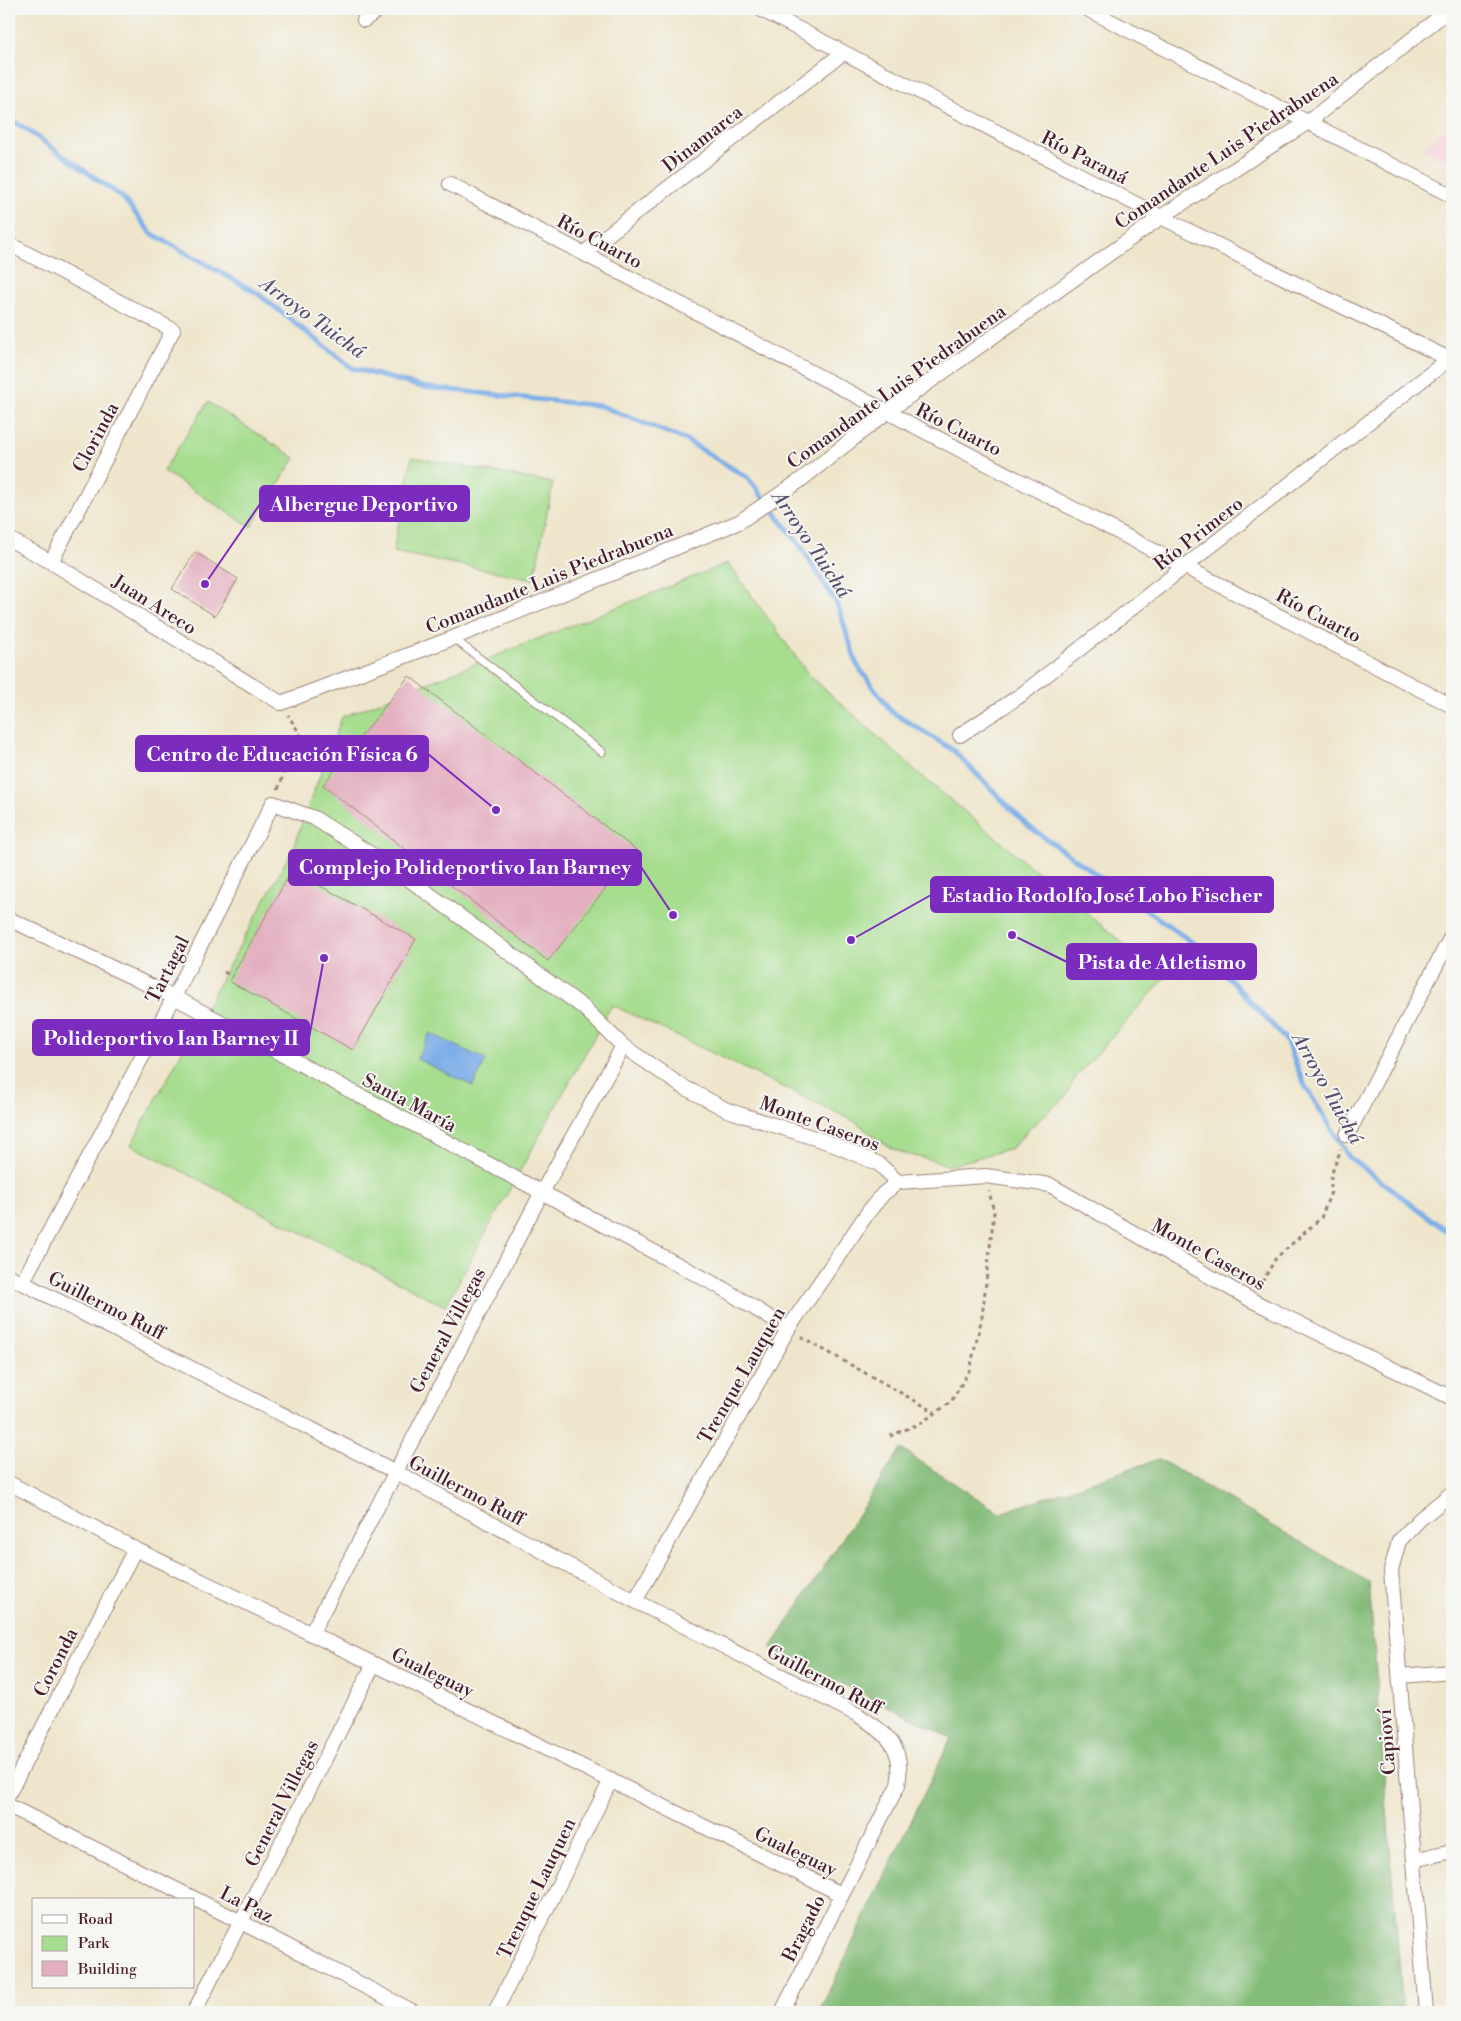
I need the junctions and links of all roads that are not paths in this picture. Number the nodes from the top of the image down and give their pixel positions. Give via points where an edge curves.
1 (379, 9) edge
2 (760, 9) edge
3 (1087, 9) edge
4 (1450, 9) edge
5 (364, 20) dead end
6 (843, 53) junction
7 (1308, 122) junction
8 (450, 184) dead end
9 (1452, 196) edge
10 (1160, 217) junction
11 (9, 244) edge
12 (584, 254) junction
13 (1450, 356) edge
14 (887, 412) junction
15 (9, 539) edge
16 (51, 562) junction
17 (1185, 567) junction
18 (453, 638) junction
19 (281, 703) joint
20 (1452, 706) edge
21 (960, 735) dead end
22 (602, 752) dead end
23 (273, 804) joint
24 (9, 919) edge
25 (1452, 934) edge
26 (174, 997) junction
27 (622, 1046) junction
28 (1348, 1134) dead end
29 (898, 1182) junction
30 (541, 1194) junction
31 (9, 1276) edge
32 (22, 1283) junction
33 (788, 1329) junction
34 (1452, 1398) edge
35 (394, 1472) junction
36 (9, 1483) edge
37 (1452, 1493) edge
38 (134, 1550) junction
39 (635, 1601) junction
40 (311, 1634) junction
41 (374, 1664) junction
42 (1452, 1672) edge
43 (1400, 1676) junction
44 (898, 1751) joint
45 (611, 1780) junction
46 (9, 1792) edge
47 (9, 1806) edge
48 (1452, 1851) edge
49 (1414, 1860) junction
50 (841, 1894) junction
51 (193, 1898) edge
52 (195, 1899) edge
53 (241, 1922) junction
54 (194, 2012) edge
55 (414, 2012) edge
56 (495, 2012) edge
57 (782, 2012) edge
58 (1426, 2012) edge

1 - 5 street
2 - 6 street, Río Paraná
3 - 7 street
4 - 7 street, Comandante Luis Piedrabuena
6 - 10 street, Río Paraná
6 - 12 street, Dinamarca
7 - 9 street
7 - 10 street, Comandante Luis Piedrabuena
8 - 12 street, Río Cuarto
10 - 13 street, Río Paraná
10 - 14 street, Comandante Luis Piedrabuena
11 - 16 street, Clorinda via 173,330
12 - 14 street, Río Cuarto
13 - 17 street, Río Primero
14 - 17 street, Río Cuarto
14 - 18 street, Comandante Luis Piedrabuena via 798,482 739,522
15 - 16 street, Juan Areco
16 - 19 street, Juan Areco
17 - 20 street, Río Cuarto
17 - 21 street, Río Primero via 1021,695
18 - 19 street, Comandante Luis Piedrabuena
18 - 22 lane
23 - 26 street, Tartagal
23 - 27 street, Monte Caseros via 314,818 402,874 583,1007
24 - 26 street, Santa María
25 - 28 street
26 - 30 street, Santa María
26 - 32 street, Tartagal
27 - 29 street, Monte Caseros via 680,1085 728,1110 827,1142 870,1160
27 - 30 street, General Villegas
29 - 33 street, Trenque Lauquen via 869,1211
29 - 34 street, Monte Caseros via 986,1176 1050,1185 1251,1300
30 - 33 street, Santa María via 722,1288
30 - 35 street, General Villegas
31 - 32 street, Guillermo Ruff
32 - 35 street, Guillermo Ruff
33 - 39 street, Trenque Lauquen
35 - 39 street, Guillermo Ruff
35 - 40 street, General Villegas
36 - 38 street, Gualeguay
37 - 43 street, Capioví via 1420,1519 1400,1541 1391,1570
38 - 40 street, Gualeguay
38 - 46 street, Coronda
39 - 44 street, Guillermo Ruff via 858,1715 881,1730
40 - 41 street, Gualeguay
41 - 45 street, Gualeguay
41 - 53 street, General Villegas
42 - 43 street
43 - 49 street, Capioví
44 - 50 street, Bragado via 901,1767 898,1785
45 - 50 street, Gualeguay
45 - 56 street, Trenque Lauquen
47 - 51 street, La Paz
48 - 49 street
49 - 58 street, Capioví
50 - 57 street, Bragado
52 - 53 street, La Paz
53 - 54 street, General Villegas
53 - 55 street, La Paz

